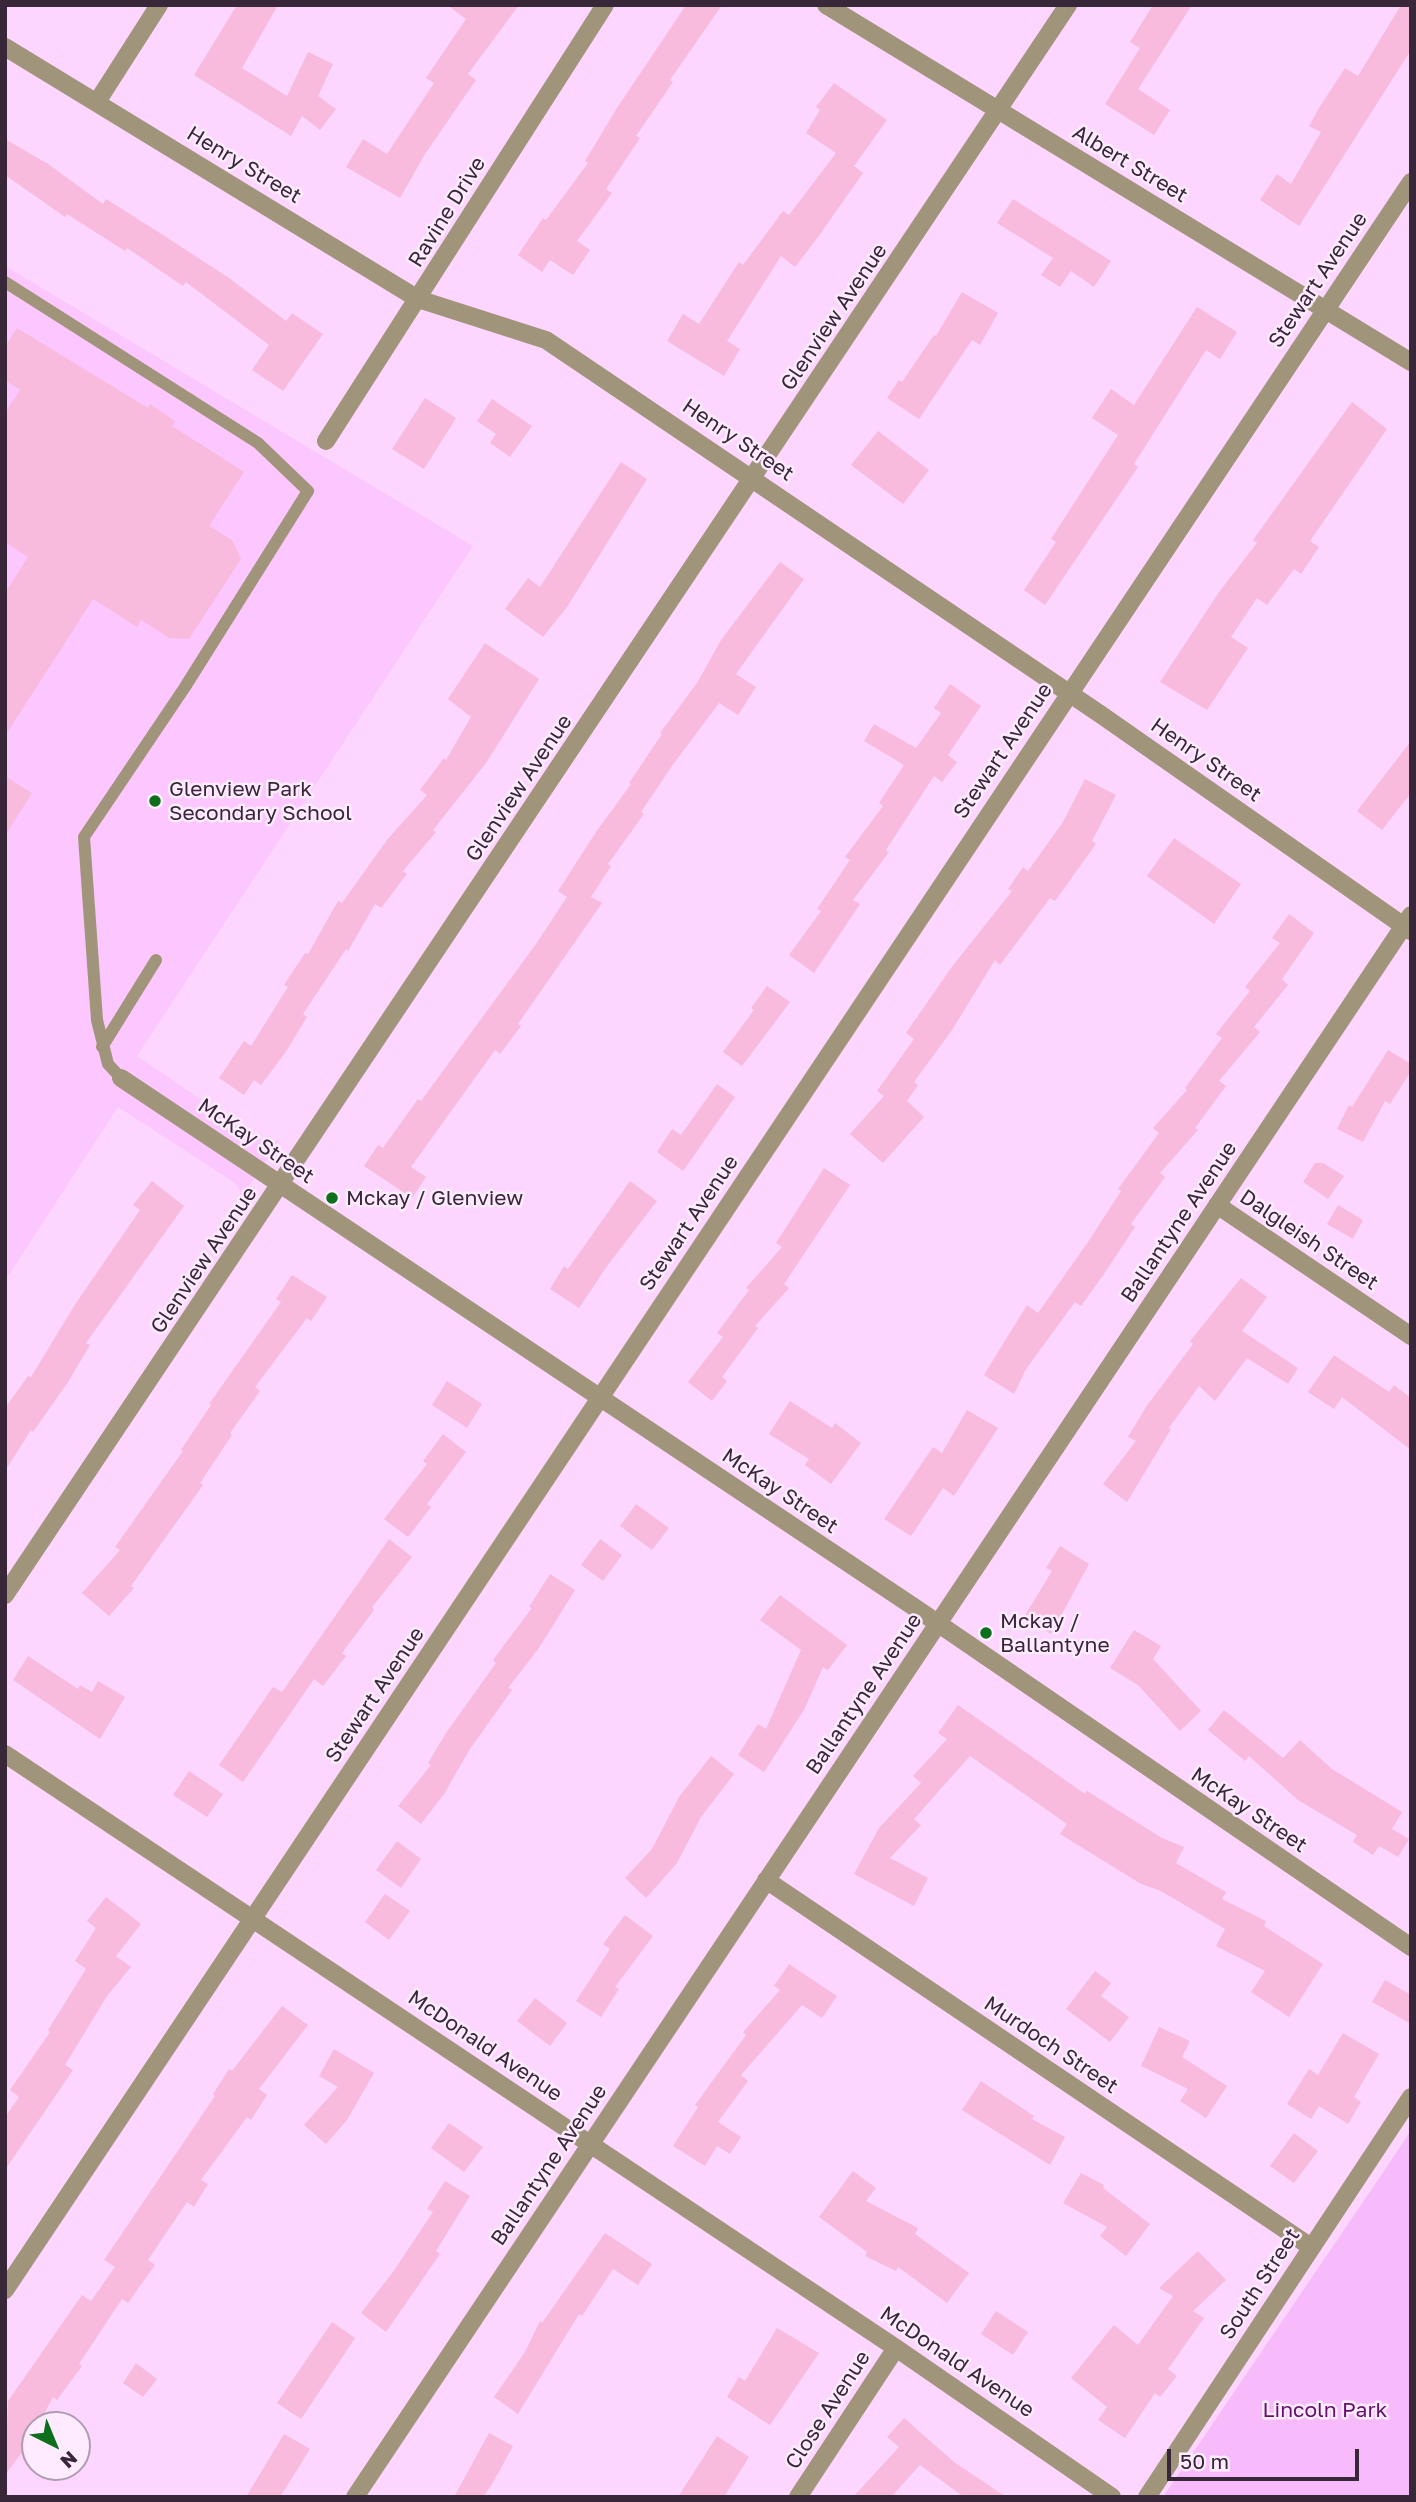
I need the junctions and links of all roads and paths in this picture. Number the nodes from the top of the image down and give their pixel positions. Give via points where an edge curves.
1 (159, 5) edge
2 (605, 5) edge
3 (826, 5) edge
4 (1068, 5) edge
5 (5, 47) edge
6 (97, 102) junction
7 (999, 111) junction
8 (1411, 182) edge
9 (5, 282) edge
10 (418, 299) junction
11 (1326, 310) junction
12 (1411, 362) edge
13 (326, 441) dead end
14 (753, 478) junction
15 (1069, 694) junction
16 (1408, 924) edge
17 (156, 960) dead end
18 (102, 1047) junction
19 (121, 1078) joint
20 (281, 1185) junction
21 (1217, 1205) junction
22 (1411, 1336) edge
23 (600, 1398) junction
24 (5, 1595) edge
25 (938, 1625) junction
26 (5, 1754) edge
27 (766, 1881) junction
28 (253, 1918) junction
29 (1411, 1947) edge
30 (1411, 2097) edge
31 (590, 2143) junction
32 (1311, 2247) junction
33 (5, 2290) edge
34 (896, 2348) junction
35 (355, 2497) edge
36 (798, 2497) edge
37 (1112, 2497) edge
38 (1147, 2497) edge

1 - 6 street
2 - 10 street, Ravine Drive
3 - 7 street, Albert Street
4 - 7 street, Glenview Avenue
5 - 6 street, Henry Street
6 - 10 street, Henry Street
7 - 11 street, Albert Street
7 - 14 street, Glenview Avenue
8 - 11 street, Stewart Avenue
9 - 18 lane via 258,443 307,491 85,837
10 - 13 street, Ravine Drive
10 - 14 street, Henry Street via 546,340
11 - 12 street, Albert Street
11 - 15 street, Stewart Avenue
14 - 15 street, Henry Street
14 - 20 street, Glenview Avenue
15 - 16 street, Henry Street
15 - 23 street, Stewart Avenue
16 - 21 street, Ballantyne Avenue
17 - 18 lane
18 - 19 lane via 108,1064
19 - 20 street, McKay Street
20 - 23 street, McKay Street
20 - 24 street, Glenview Avenue
21 - 22 street, Dalgleish Street
21 - 25 street, Ballantyne Avenue
23 - 25 street, McKay Street
23 - 28 street, Stewart Avenue
25 - 27 street, Ballantyne Avenue
25 - 29 street, McKay Street
26 - 28 street, McDonald Avenue
27 - 31 street, Ballantyne Avenue
27 - 32 street, Murdoch Street
28 - 31 street, McDonald Avenue
28 - 33 street, Stewart Avenue
30 - 32 street, South Street
31 - 34 street, McDonald Avenue
31 - 35 street, Ballantyne Avenue
32 - 38 street, South Street
34 - 36 street, Close Avenue
34 - 37 street, McDonald Avenue

